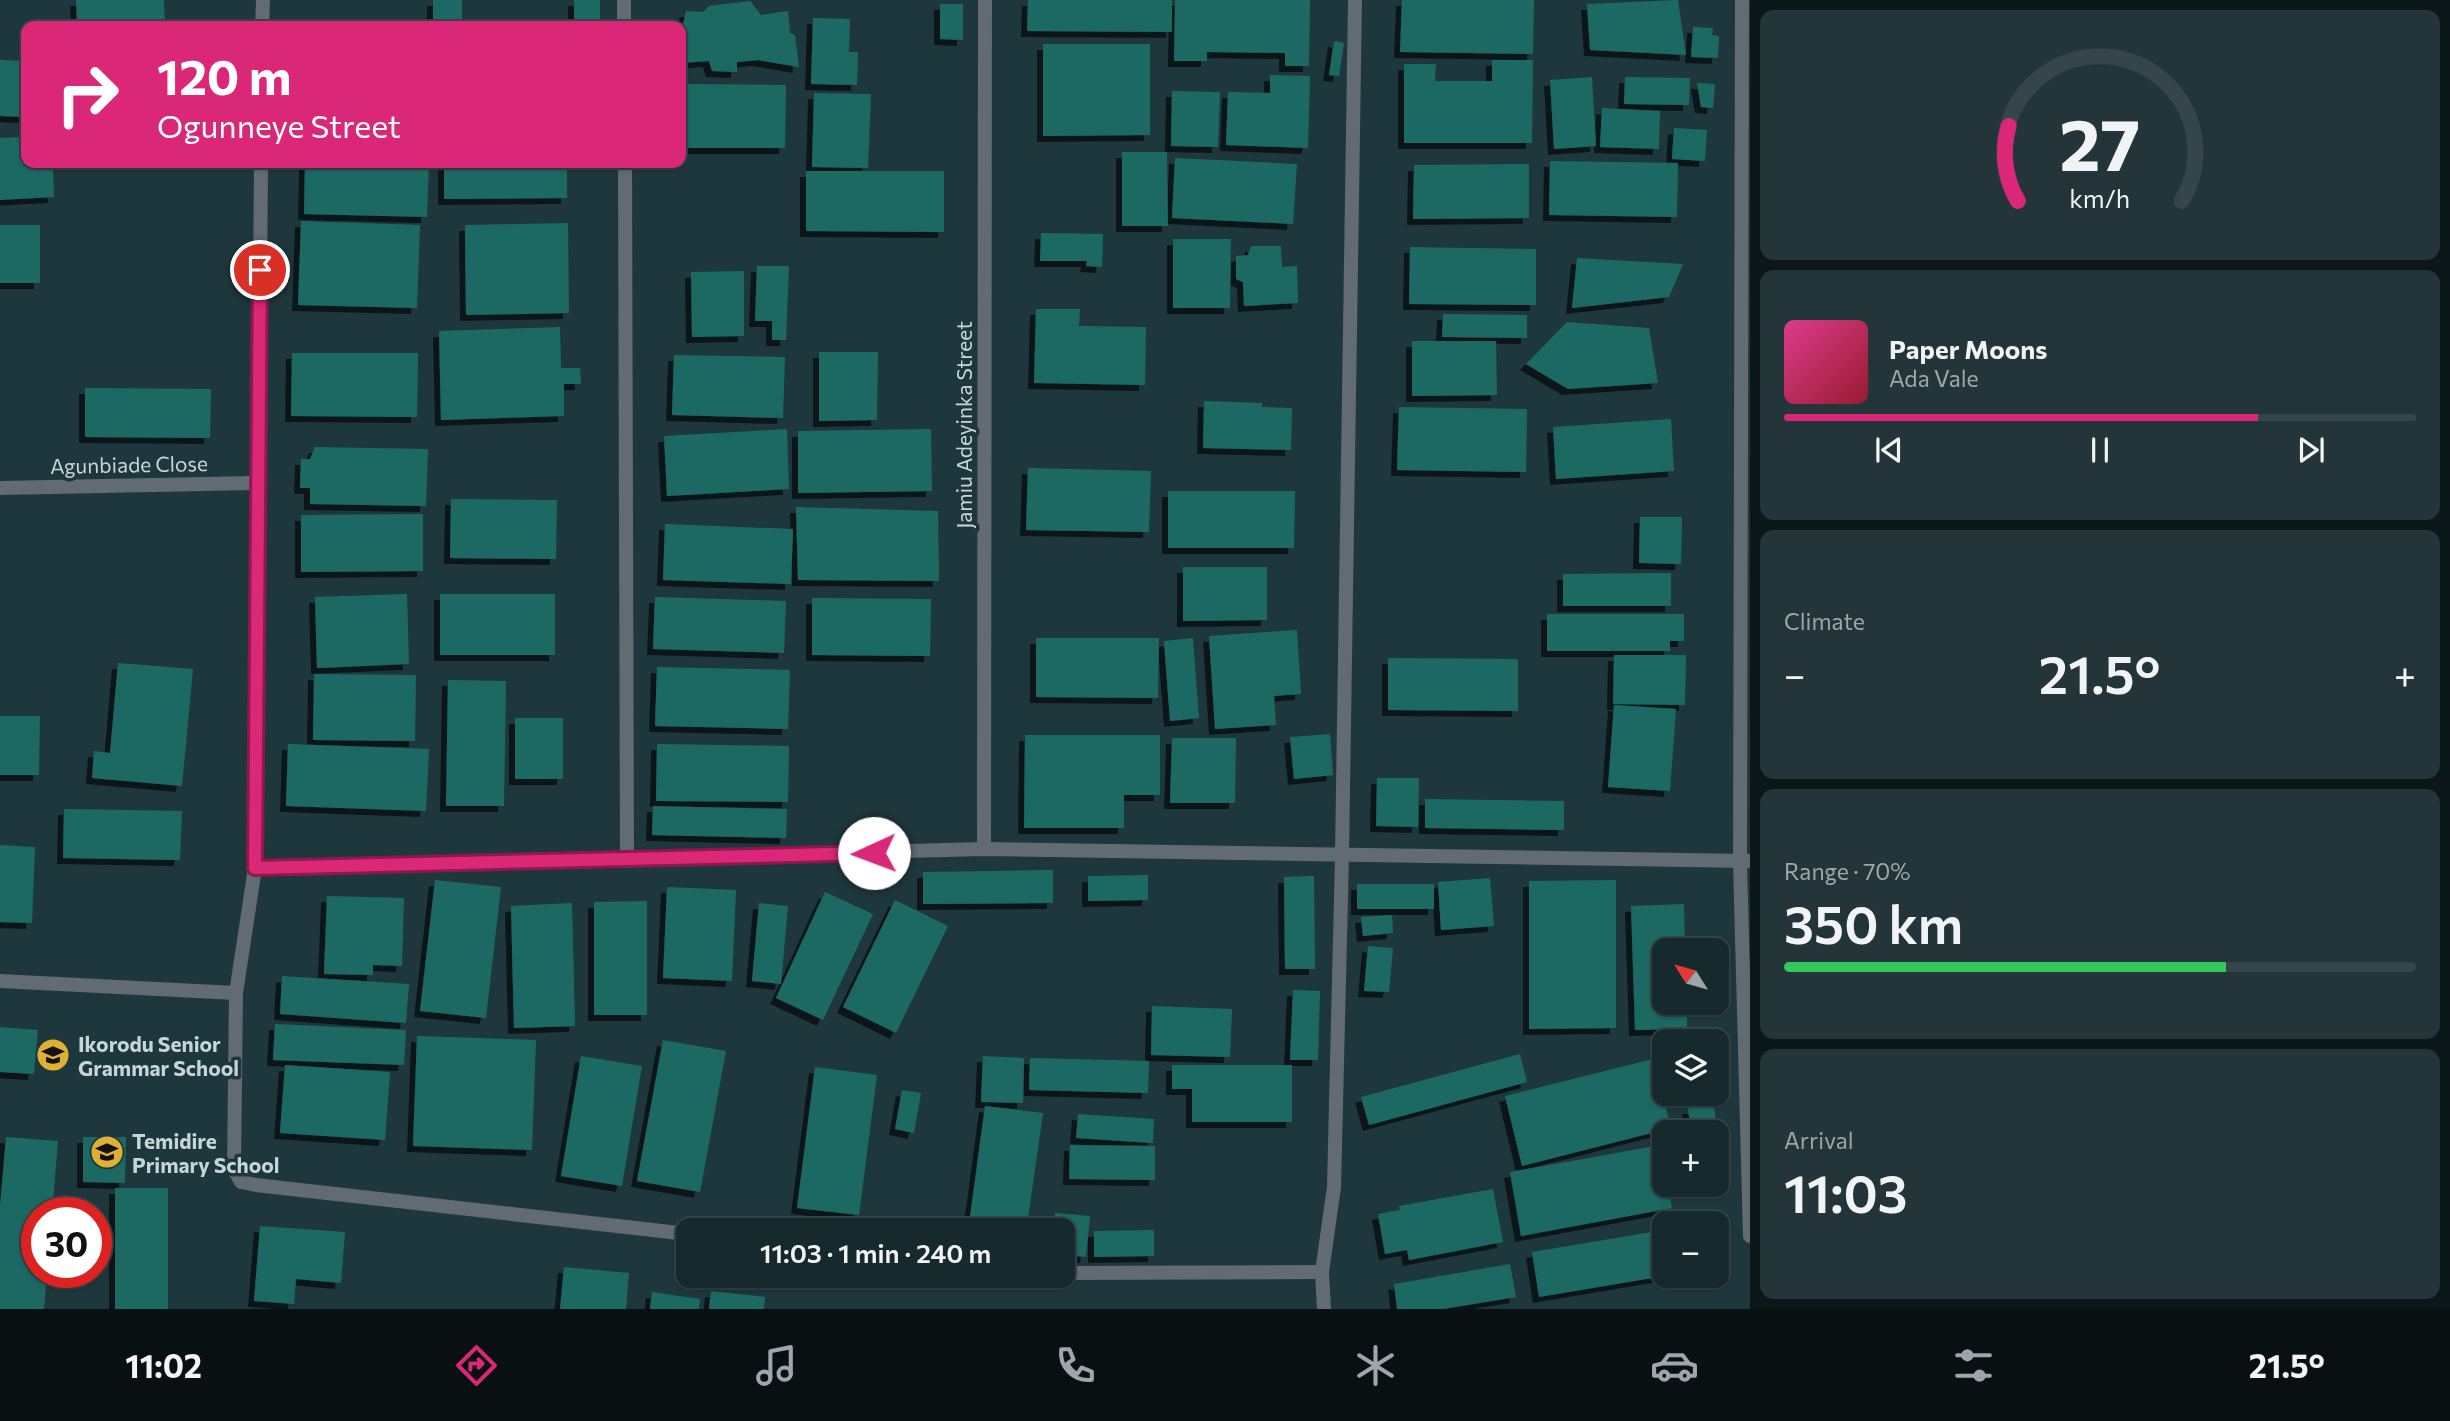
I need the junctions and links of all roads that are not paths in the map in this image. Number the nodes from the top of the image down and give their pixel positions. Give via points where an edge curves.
1 (262, 0) edge
2 (624, 0) edge
3 (985, 0) edge
4 (1355, 0) edge
5 (1742, 0) edge
6 (262, 21) edge
7 (624, 21) edge
8 (261, 168) edge
9 (625, 168) edge
10 (258, 483) junction
11 (0, 488) edge
12 (984, 849) junction
13 (1342, 855) junction
14 (626, 861) junction
15 (1745, 861) edge
16 (255, 868) junction
17 (0, 981) edge
18 (236, 992) junction
19 (676, 1233) edge
20 (1750, 1236) edge
21 (1322, 1272) junction
22 (1075, 1273) edge
23 (1324, 1309) edge

1 - 6 street
2 - 7 street
3 - 12 street, Jamiu Adeyinka Street
4 - 13 street
5 - 15 street
8 - 10 street
9 - 14 street
10 - 11 street, Agunbiade Close
10 - 16 street
12 - 13 street
12 - 14 street
13 - 15 street
13 - 21 street via 1334,1187
14 - 16 street
15 - 20 street
16 - 18 street
17 - 18 street
18 - 19 street via 234,1169 242,1182
21 - 22 street
21 - 23 street

